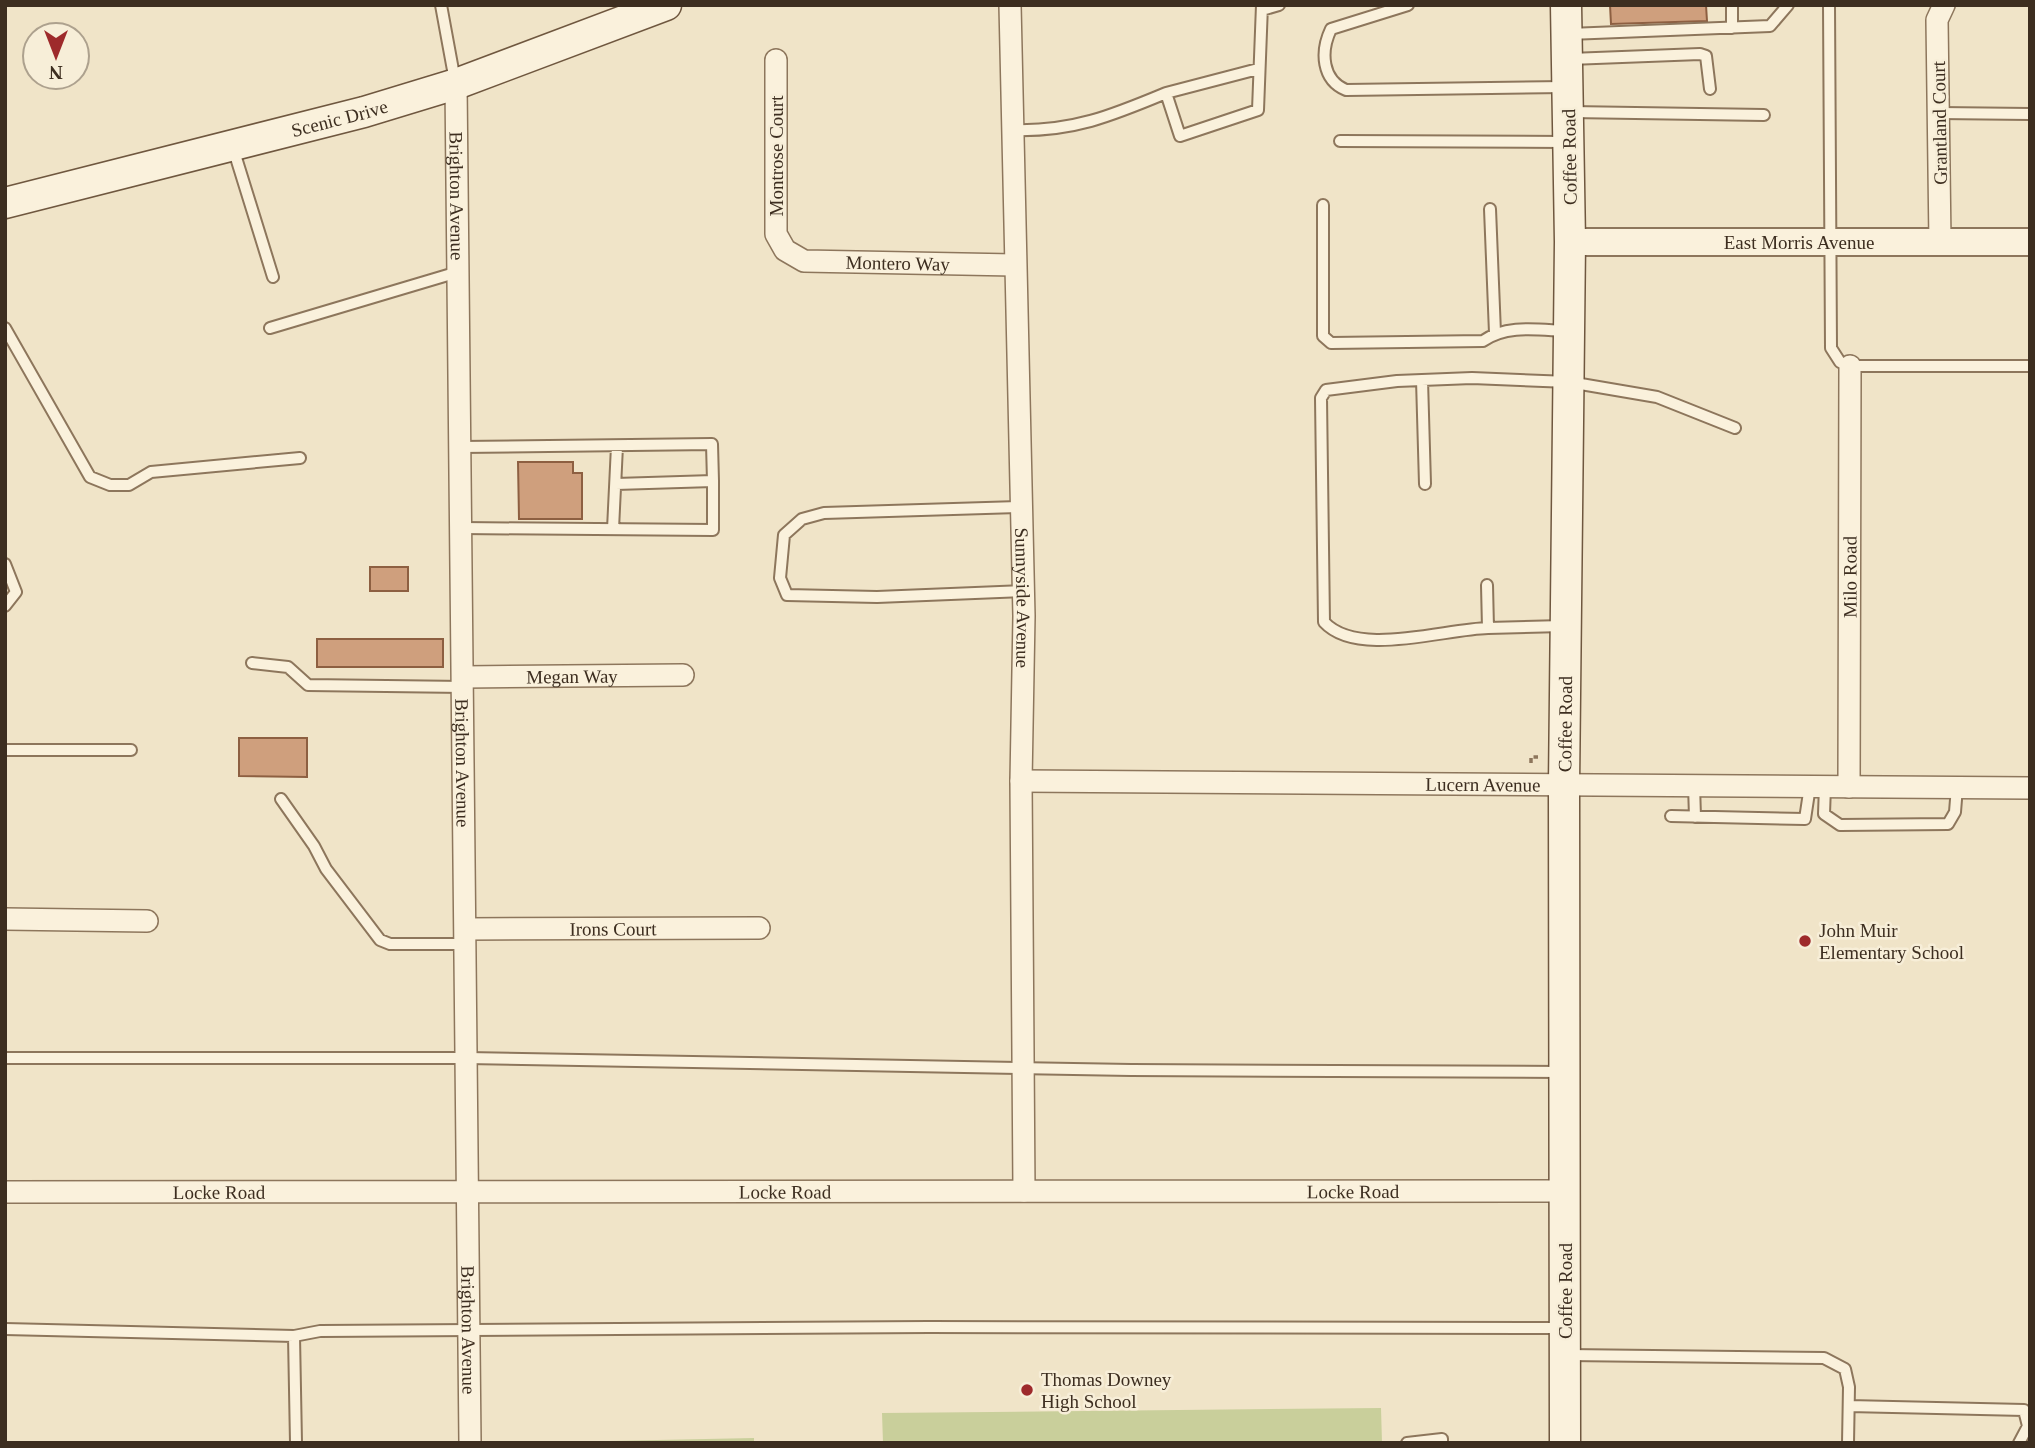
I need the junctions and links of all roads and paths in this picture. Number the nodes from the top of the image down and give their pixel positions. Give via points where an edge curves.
1 (441, 5) edge
2 (666, 5) edge
3 (1010, 5) edge
4 (1279, 5) edge
5 (1408, 5) edge
6 (1732, 5) edge
7 (1788, 5) edge
8 (1829, 5) edge
9 (1944, 5) edge
10 (1262, 8) edge
11 (1732, 28) junction
12 (1567, 59) edge
13 (775, 60) dead end
14 (1258, 69) junction
15 (456, 84) junction
16 (1710, 89) dead end
17 (1166, 93) junction
18 (1938, 113) junction
19 (2030, 114) edge
20 (1764, 115) dead end
21 (1012, 130) junction
22 (1340, 141) dead end
23 (1569, 142) junction
24 (232, 145) junction
25 (5, 203) edge
26 (1323, 205) dead end
27 (1490, 209) dead end
28 (1570, 242) junction
29 (1828, 242) junction
30 (1940, 242) junction
31 (2030, 242) edge
32 (785, 250) joint
33 (1014, 265) junction
34 (458, 272) junction
35 (273, 277) dead end
36 (5, 328) edge
37 (270, 328) dead end
38 (1570, 331) junction
39 (1495, 332) junction
40 (1850, 366) junction
41 (2030, 366) edge
42 (1422, 380) junction
43 (1569, 382) junction
44 (1734, 428) dead end
45 (617, 446) junction
46 (461, 447) junction
47 (300, 457) dead end
48 (713, 481) junction
49 (616, 484) junction
50 (1424, 484) dead end
51 (1022, 507) junction
52 (462, 528) junction
53 (613, 529) junction
54 (5, 564) edge
55 (1487, 585) dead end
56 (1023, 591) junction
57 (5, 606) edge
58 (1566, 626) junction
59 (1488, 628) junction
60 (252, 663) dead end
61 (683, 675) dead end
62 (464, 682) junction
63 (5, 750) edge
64 (131, 750) dead end
65 (1538, 757) dead end
66 (1531, 763) dead end
67 (1021, 781) junction
68 (1564, 785) junction
69 (1694, 785) junction
70 (1817, 786) junction
71 (1849, 787) junction
72 (1957, 787) junction
73 (2030, 788) edge
74 (281, 799) dead end
75 (1671, 816) dead end
76 (1695, 817) junction
77 (5, 919) edge
78 (147, 921) dead end
79 (759, 928) dead end
80 (466, 937) junction
81 (5, 1058) edge
82 (467, 1058) junction
83 (1023, 1067) junction
84 (1564, 1072) junction
85 (468, 1191) junction
86 (1024, 1191) junction
87 (1565, 1191) junction
88 (5, 1192) edge
89 (5, 1329) edge
90 (468, 1331) junction
91 (294, 1336) junction
92 (1565, 1341) junction
93 (1849, 1406) junction
94 (296, 1443) edge
95 (470, 1443) edge
96 (1407, 1443) edge
97 (1442, 1443) edge
98 (1565, 1443) edge
99 (1848, 1443) edge
100 (2019, 1443) edge

1 - 15 lane
2 - 15 main road, Scenic Drive
3 - 21 street, Sunnyside Avenue
4 - 10 lane
5 - 12 lane via 1331,29 1326,40 1326,72 1334,85 1346,90
6 - 11 lane
7 - 11 lane via 1770,26
8 - 29 lane
9 - 18 street, Grantland Court via 1937,20
10 - 14 lane
11 - 12 lane
12 - 16 lane via 1700,54 1706,56
12 - 20 lane
12 - 23 main road, Coffee Road
13 - 32 street, Montrose Court via 776,234
14 - 17 lane
14 - 17 lane via 1258,110 1180,136
15 - 24 main road, Scenic Drive
15 - 34 street, Brighton Avenue
17 - 21 lane via 1097,122 1048,131
18 - 19 lane
18 - 30 street, Grantland Court
21 - 33 street, Sunnyside Avenue
22 - 23 lane
23 - 28 main road, Coffee Road
24 - 25 main road, Scenic Drive
24 - 35 lane
26 - 39 lane via 1323,336 1331,343 1483,341
27 - 39 lane
28 - 29 street, East Morris Avenue
28 - 38 main road, Coffee Road
29 - 30 street, East Morris Avenue
29 - 40 lane via 1831,348 1840,362
30 - 31 street, East Morris Avenue
32 - 33 street, Montero Way via 804,261
33 - 51 street, Sunnyside Avenue
34 - 37 lane
34 - 46 street, Brighton Avenue
36 - 47 lane via 90,477 110,485 129,485 151,472
38 - 39 lane
38 - 43 main road, Coffee Road
40 - 41 lane
40 - 71 street, Milo Road
42 - 43 lane
42 - 50 lane
42 - 59 lane via 1326,390 1321,398 1324,622 1333,632 1349,637 1381,639
43 - 44 lane via 1657,397
43 - 58 main road, Coffee Road
45 - 46 lane
45 - 48 lane via 712,444
45 - 49 lane
46 - 52 street, Brighton Avenue
48 - 49 lane
48 - 53 lane via 713,530
49 - 53 lane
51 - 56 street, Sunnyside Avenue
51 - 56 lane via 824,513 802,519 784,535 780,578 787,595 877,597
52 - 53 lane
52 - 62 street, Brighton Avenue
54 - 57 lane via 16,593
55 - 59 lane
56 - 67 street, Sunnyside Avenue
58 - 59 lane
58 - 68 main road, Coffee Road
60 - 62 lane via 288,667 308,685
61 - 62 street, Megan Way
62 - 80 street, Brighton Avenue
63 - 64 lane
65 - 66 path via 1531,757
67 - 68 street, Lucern Avenue
67 - 83 street, Sunnyside Avenue
68 - 69 street, Lucern Avenue
68 - 84 main road, Coffee Road
69 - 70 street, Lucern Avenue
69 - 76 lane
70 - 71 street, Lucern Avenue
70 - 72 lane via 1825,814 1840,825 1948,824 1955,811
70 - 76 lane via 1805,819
71 - 72 street, Lucern Avenue
72 - 73 street, Lucern Avenue
74 - 80 lane via 380,940 390,944
75 - 76 lane
77 - 78 street
79 - 80 street, Irons Court
80 - 82 street, Brighton Avenue
81 - 82 lane
82 - 83 lane
82 - 85 street, Brighton Avenue
83 - 84 lane
83 - 86 street, Sunnyside Avenue
84 - 87 main road, Coffee Road
85 - 86 street, Locke Road
85 - 88 street, Locke Road
85 - 90 street, Brighton Avenue
86 - 87 street, Locke Road
87 - 92 main road, Coffee Road
89 - 91 lane
90 - 91 lane via 320,1331
90 - 92 lane via 929,1327
90 - 95 street, Brighton Avenue
91 - 94 lane
92 - 93 lane via 1824,1358 1845,1368
92 - 98 main road, Coffee Road
93 - 99 lane
93 - 100 lane via 2024,1410 2028,1426
96 - 97 lane

